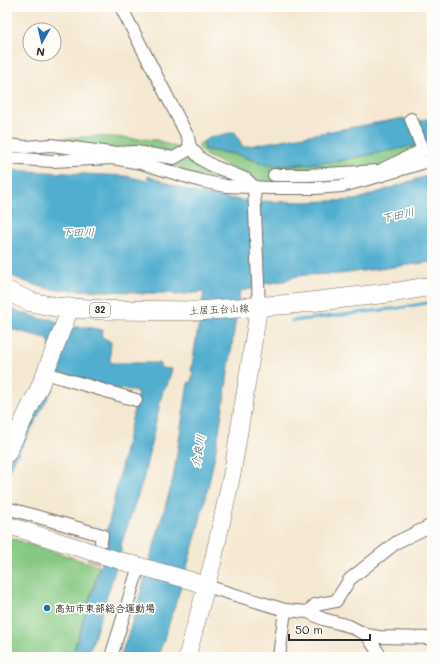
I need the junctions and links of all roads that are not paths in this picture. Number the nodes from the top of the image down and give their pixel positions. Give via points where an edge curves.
1 (121, 7) edge
2 (411, 119) dead end
3 (7, 146) edge
4 (190, 148) junction
5 (112, 155) junction
6 (7, 158) edge
7 (432, 160) edge
8 (379, 173) junction
9 (274, 175) dead end
10 (254, 191) junction
11 (432, 286) edge
12 (7, 291) edge
13 (255, 302) junction
14 (69, 313) junction
15 (52, 375) junction
16 (136, 400) dead end
17 (7, 454) edge
18 (7, 508) edge
19 (7, 525) edge
20 (432, 525) edge
21 (96, 547) junction
22 (141, 567) junction
23 (206, 586) junction
24 (285, 610) junction
25 (308, 612) junction
26 (367, 635) junction
27 (432, 638) edge
28 (111, 657) edge
29 (187, 657) edge
30 (279, 657) edge
31 (381, 657) edge

1 - 4 street via 188,137
2 - 8 street via 422,150
3 - 5 street via 51,145
4 - 5 street via 174,158 136,152
4 - 10 street via 207,163 246,179
5 - 6 street via 52,161
5 - 10 street via 201,182
7 - 8 street
8 - 9 street
8 - 10 street via 342,186
10 - 13 street
11 - 13 main road, 土居五台山線 / 32 via 397,292
12 - 14 main road, 土居五台山線 / 32 via 31,302
13 - 14 main road, 土居五台山線 / 32 via 197,311
13 - 23 street via 234,469
14 - 15 street via 56,347
15 - 16 street
15 - 17 street
18 - 21 street via 102,535
19 - 21 street
20 - 25 street via 397,542 350,578 336,601 315,605
21 - 22 street, bridge via 121,561
22 - 23 street
22 - 28 street
23 - 24 street
23 - 29 street
24 - 25 street
24 - 30 street
25 - 26 street
26 - 27 street
26 - 31 street

